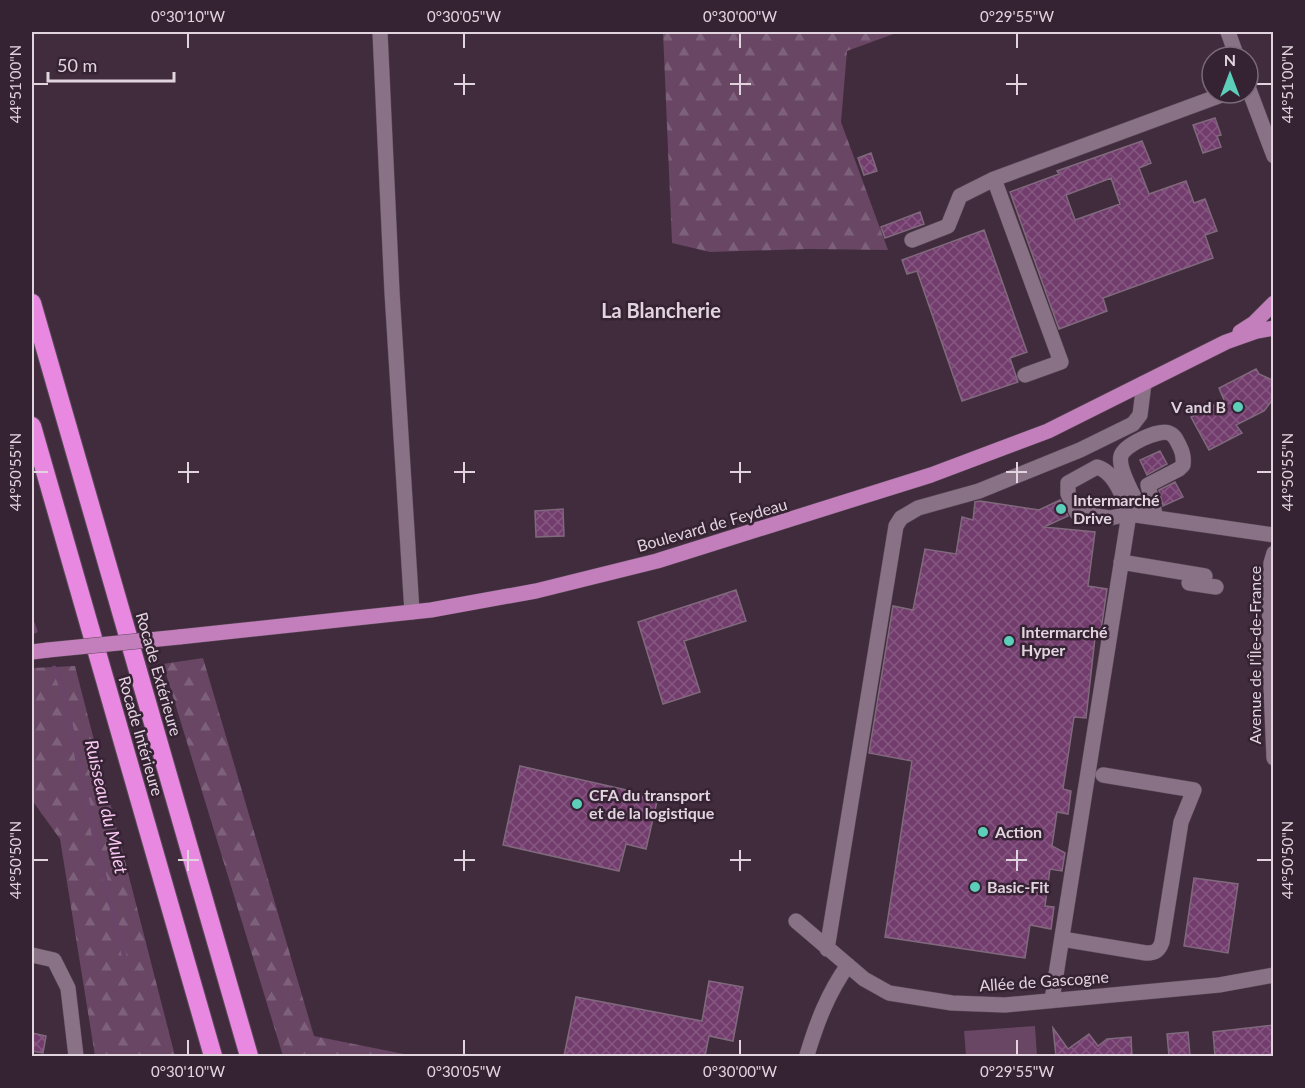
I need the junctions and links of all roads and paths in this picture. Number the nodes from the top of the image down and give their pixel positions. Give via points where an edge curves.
1 (380, 32) edge
2 (1200, 103) edge
3 (1255, 105) edge
4 (1274, 156) edge
5 (994, 178) junction
6 (912, 240) dead end
7 (32, 303) edge
8 (1274, 303) edge
9 (1274, 328) edge
10 (1226, 342) junction
11 (1025, 375) dead end
12 (1144, 383) junction
13 (32, 426) edge
14 (1121, 455) junction
15 (1096, 467) junction
16 (1143, 516) junction
17 (1274, 535) edge
18 (1274, 553) edge
19 (1121, 562) junction
20 (1133, 574) dead end
21 (1272, 594) edge
22 (411, 612) junction
23 (32, 652) edge
24 (1274, 758) edge
25 (1090, 763) junction
26 (1103, 775) dead end
27 (1175, 777) dead end
28 (796, 921) dead end
29 (1062, 939) junction
30 (827, 949) junction
31 (32, 955) edge
32 (848, 965) junction
33 (1274, 975) edge
34 (1052, 1000) junction
35 (807, 1055) edge
36 (76, 1056) edge
37 (210, 1056) edge
38 (249, 1056) edge

1 - 22 street
2 - 5 street
3 - 4 street
5 - 6 street via 960,196 948,226
5 - 11 street via 1061,362
7 - 38 highway, Rocade Extérieure
8 - 10 main road, Boulevard de Feydeau
9 - 10 main road, Boulevard de Feydeau
10 - 12 main road, Boulevard de Feydeau
12 - 22 main road, Boulevard de Feydeau via 1048,431 931,475 779,524 657,561 536,591
12 - 30 street via 1140,415 1133,424 979,491 918,508 900,518
13 - 37 highway, Rocade Intérieure
14 - 15 street
14 - 16 street via 1123,472
14 - 16 street via 1126,447 1162,432 1176,438 1183,454 1179,469 1148,485
15 - 16 street via 1111,476
15 - 16 street via 1068,483 1068,494 1077,513 1110,518
16 - 17 street
16 - 19 street
18 - 21 street, Avenue de l'Île-de-France
19 - 20 street via 1211,581
19 - 25 street
21 - 24 street, Avenue de l'Île-de-France via 1269,638
22 - 23 main road, Boulevard de Feydeau, bridge
25 - 27 street
25 - 29 street
26 - 29 street via 1194,790 1181,822 1162,942 1160,949 1146,953
28 - 30 street, Allée de Gascogne
29 - 34 street
30 - 32 street, Allée de Gascogne
31 - 36 street via 54,960 68,987
32 - 34 street, Allée de Gascogne via 889,993 952,1003 1005,1005
32 - 35 street via 819,1015
33 - 34 street, Allée de Gascogne via 1219,985

